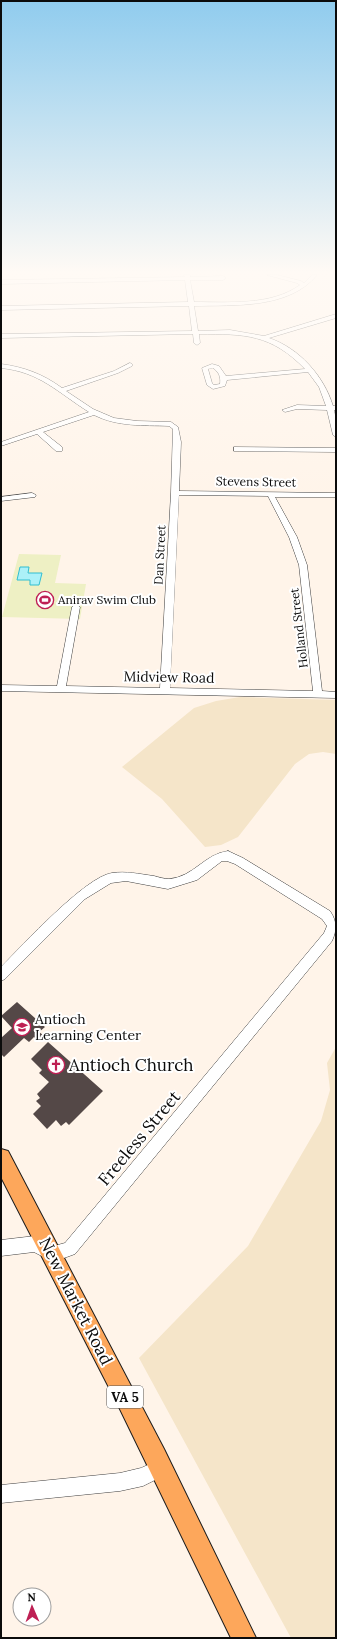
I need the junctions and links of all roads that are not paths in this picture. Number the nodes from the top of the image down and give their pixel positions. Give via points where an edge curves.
1 (291, 351) edge
2 (130, 365) dead end
3 (1, 366) edge
4 (310, 370) junction
5 (224, 378) dead end
6 (62, 390) junction
7 (333, 408) edge
8 (285, 410) dead end
9 (95, 412) junction
10 (39, 432) junction
11 (336, 435) edge
12 (1, 444) edge
13 (59, 449) dead end
14 (237, 449) dead end
15 (336, 450) edge
16 (175, 493) junction
17 (270, 494) junction
18 (32, 495) dead end
19 (336, 495) edge
20 (1, 499) edge
21 (76, 607) dead end
22 (1, 688) edge
23 (61, 689) junction
24 (165, 691) junction
25 (318, 695) junction
26 (336, 695) edge
27 (1, 975) edge
28 (1, 1158) edge
29 (1, 1248) edge
30 (53, 1254) junction
31 (161, 1468) junction
32 (1, 1494) edge
33 (244, 1638) edge

1 - 4 street
2 - 6 street
3 - 6 street via 33,372
4 - 5 street
4 - 7 street via 318,379
6 - 9 street
7 - 8 street via 297,407
7 - 11 street
9 - 10 street
9 - 16 street, Dan Street via 119,421 170,424 176,428
10 - 12 street
10 - 13 street
14 - 15 street
16 - 17 street, Stevens Street
16 - 24 street, Dan Street
17 - 19 street, Stevens Street
17 - 25 street, Holland Street via 290,528 300,552
18 - 20 street
21 - 23 street
22 - 23 street, Midview Road
23 - 24 street, Midview Road
24 - 25 street, Midview Road
25 - 26 street, Midview Road
27 - 30 street, Freeless Street via 81,896 99,883 109,878 126,876 158,883 175,883 193,877 223,856 239,861 326,915 332,923 333,930 328,937 74,1243 66,1251
28 - 30 main road, New Market Road / VA 5
29 - 30 street via 35,1244
30 - 31 main road, New Market Road / VA 5
31 - 32 street via 143,1477 120,1482
31 - 33 main road, New Market Road / VA 5

